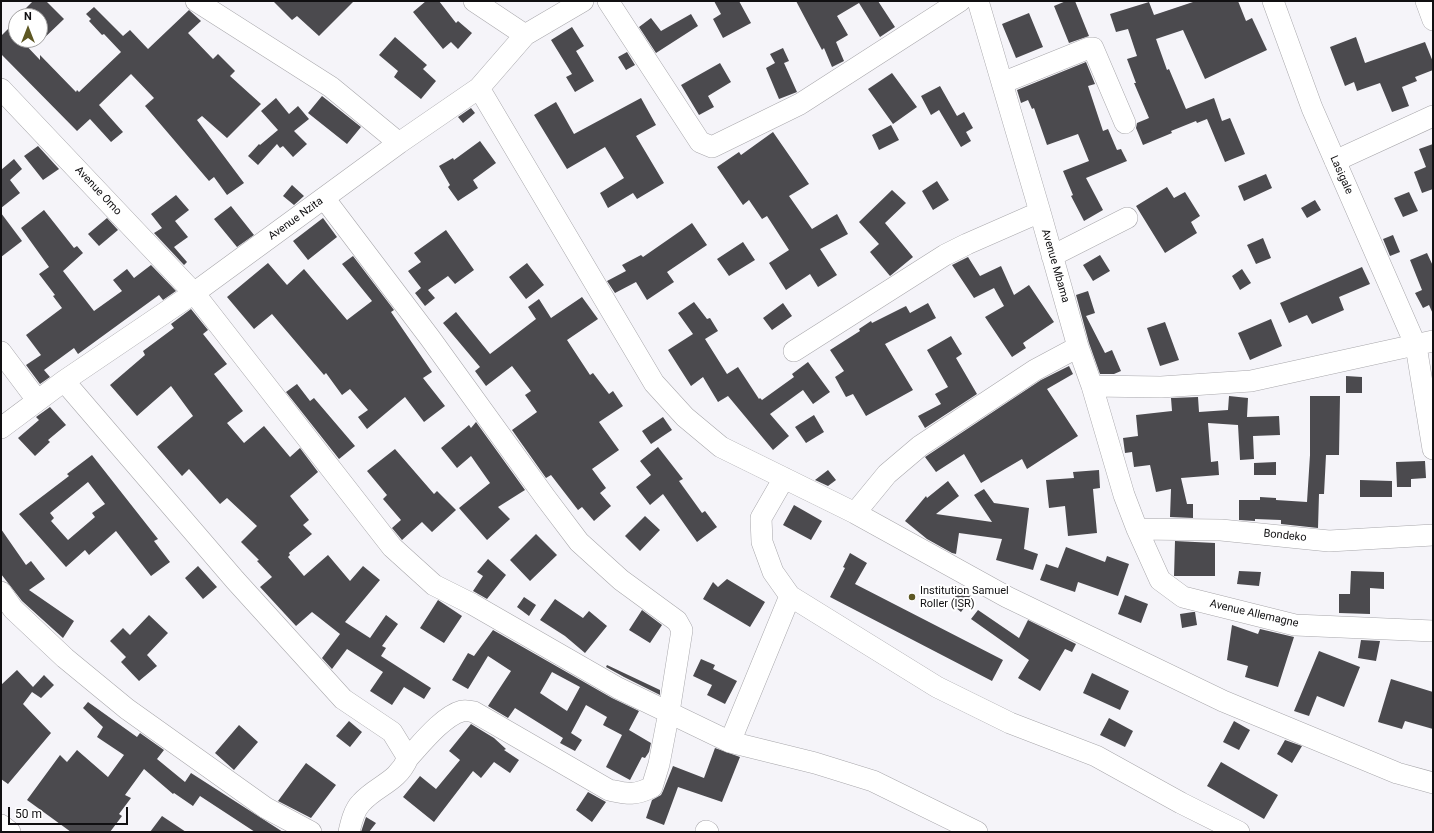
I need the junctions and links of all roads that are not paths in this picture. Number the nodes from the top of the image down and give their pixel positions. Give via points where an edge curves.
1 (196, 1) edge
2 (474, 1) edge
3 (583, 1) edge
4 (608, 1) edge
5 (960, 1) edge
6 (978, 1) edge
7 (1273, 1) edge
8 (1426, 1) edge
9 (1433, 20) edge
10 (525, 35) junction
11 (1002, 83) junction
12 (479, 88) junction
13 (1, 89) edge
14 (1433, 116) edge
15 (1126, 122) dead end
16 (399, 143) junction
17 (1335, 161) junction
18 (324, 198) junction
19 (1040, 212) junction
20 (1127, 218) dead end
21 (1052, 256) junction
22 (194, 293) junction
23 (1425, 344) edge
24 (1078, 347) junction
25 (794, 351) dead end
26 (1, 352) edge
27 (64, 380) junction
28 (1092, 386) junction
29 (37, 400) junction
30 (1, 428) edge
31 (1433, 449) edge
32 (784, 478) junction
33 (854, 513) junction
34 (1137, 529) junction
35 (1433, 535) edge
36 (1, 592) edge
37 (790, 596) junction
38 (1433, 631) edge
39 (669, 712) junction
40 (730, 742) junction
41 (408, 758) junction
42 (1433, 783) edge
43 (1, 826) edge
44 (10, 832) edge
45 (310, 832) edge
46 (349, 832) edge
47 (977, 832) edge
48 (1239, 832) edge

1 - 16 street via 331,87
2 - 10 street
3 - 10 street, Avenue Nzita
4 - 5 street via 700,142 712,147 800,104
6 - 11 street, Avenue Mbama
7 - 17 street, Lasigale via 1312,108
8 - 9 street
10 - 12 street, Avenue Nzita
11 - 15 street via 1094,48
11 - 19 street, Avenue Mbama
12 - 16 street, Avenue Nzita
12 - 32 street via 654,383 685,417 721,447
13 - 22 street, Avenue Omo
14 - 17 street
16 - 18 street, Avenue Nzita
17 - 23 street, Lasigale
18 - 22 street, Avenue Nzita
18 - 39 street via 579,542 621,580 677,621 682,630
19 - 21 street, Avenue Mbama
19 - 25 street via 945,255
20 - 21 street
21 - 24 street, Avenue Mbama
22 - 27 street, Avenue Nzita
22 - 39 street, Avenue Omo via 392,547 434,585 618,688
23 - 28 street via 1251,381 1161,387
23 - 31 street, Lasigale
24 - 28 street, Avenue Mbama
24 - 33 street via 1035,370 920,446 887,474
26 - 29 street
27 - 29 street, Avenue Nzita
27 - 41 street via 235,580 343,699 392,732
28 - 34 street, Avenue Mbama via 1124,495
29 - 30 street, Avenue Nzita
32 - 33 street
32 - 37 street via 761,518 762,542 773,572
33 - 42 street via 1007,597 1223,701 1397,773
34 - 35 street, Bondeko via 1221,530 1329,541
34 - 38 street, Avenue Allemagne via 1160,580 1183,596 1295,625
36 - 45 street via 12,608 65,658 127,709 266,808
37 - 40 street
37 - 48 street via 938,687 1010,723 1096,756
39 - 40 street, Avenue Omo
39 - 41 street via 652,787 639,793 609,790 474,712 464,710 454,714 433,731
40 - 47 street, Avenue Omo via 815,763 873,781
41 - 46 street via 402,771 360,803
43 - 44 street

